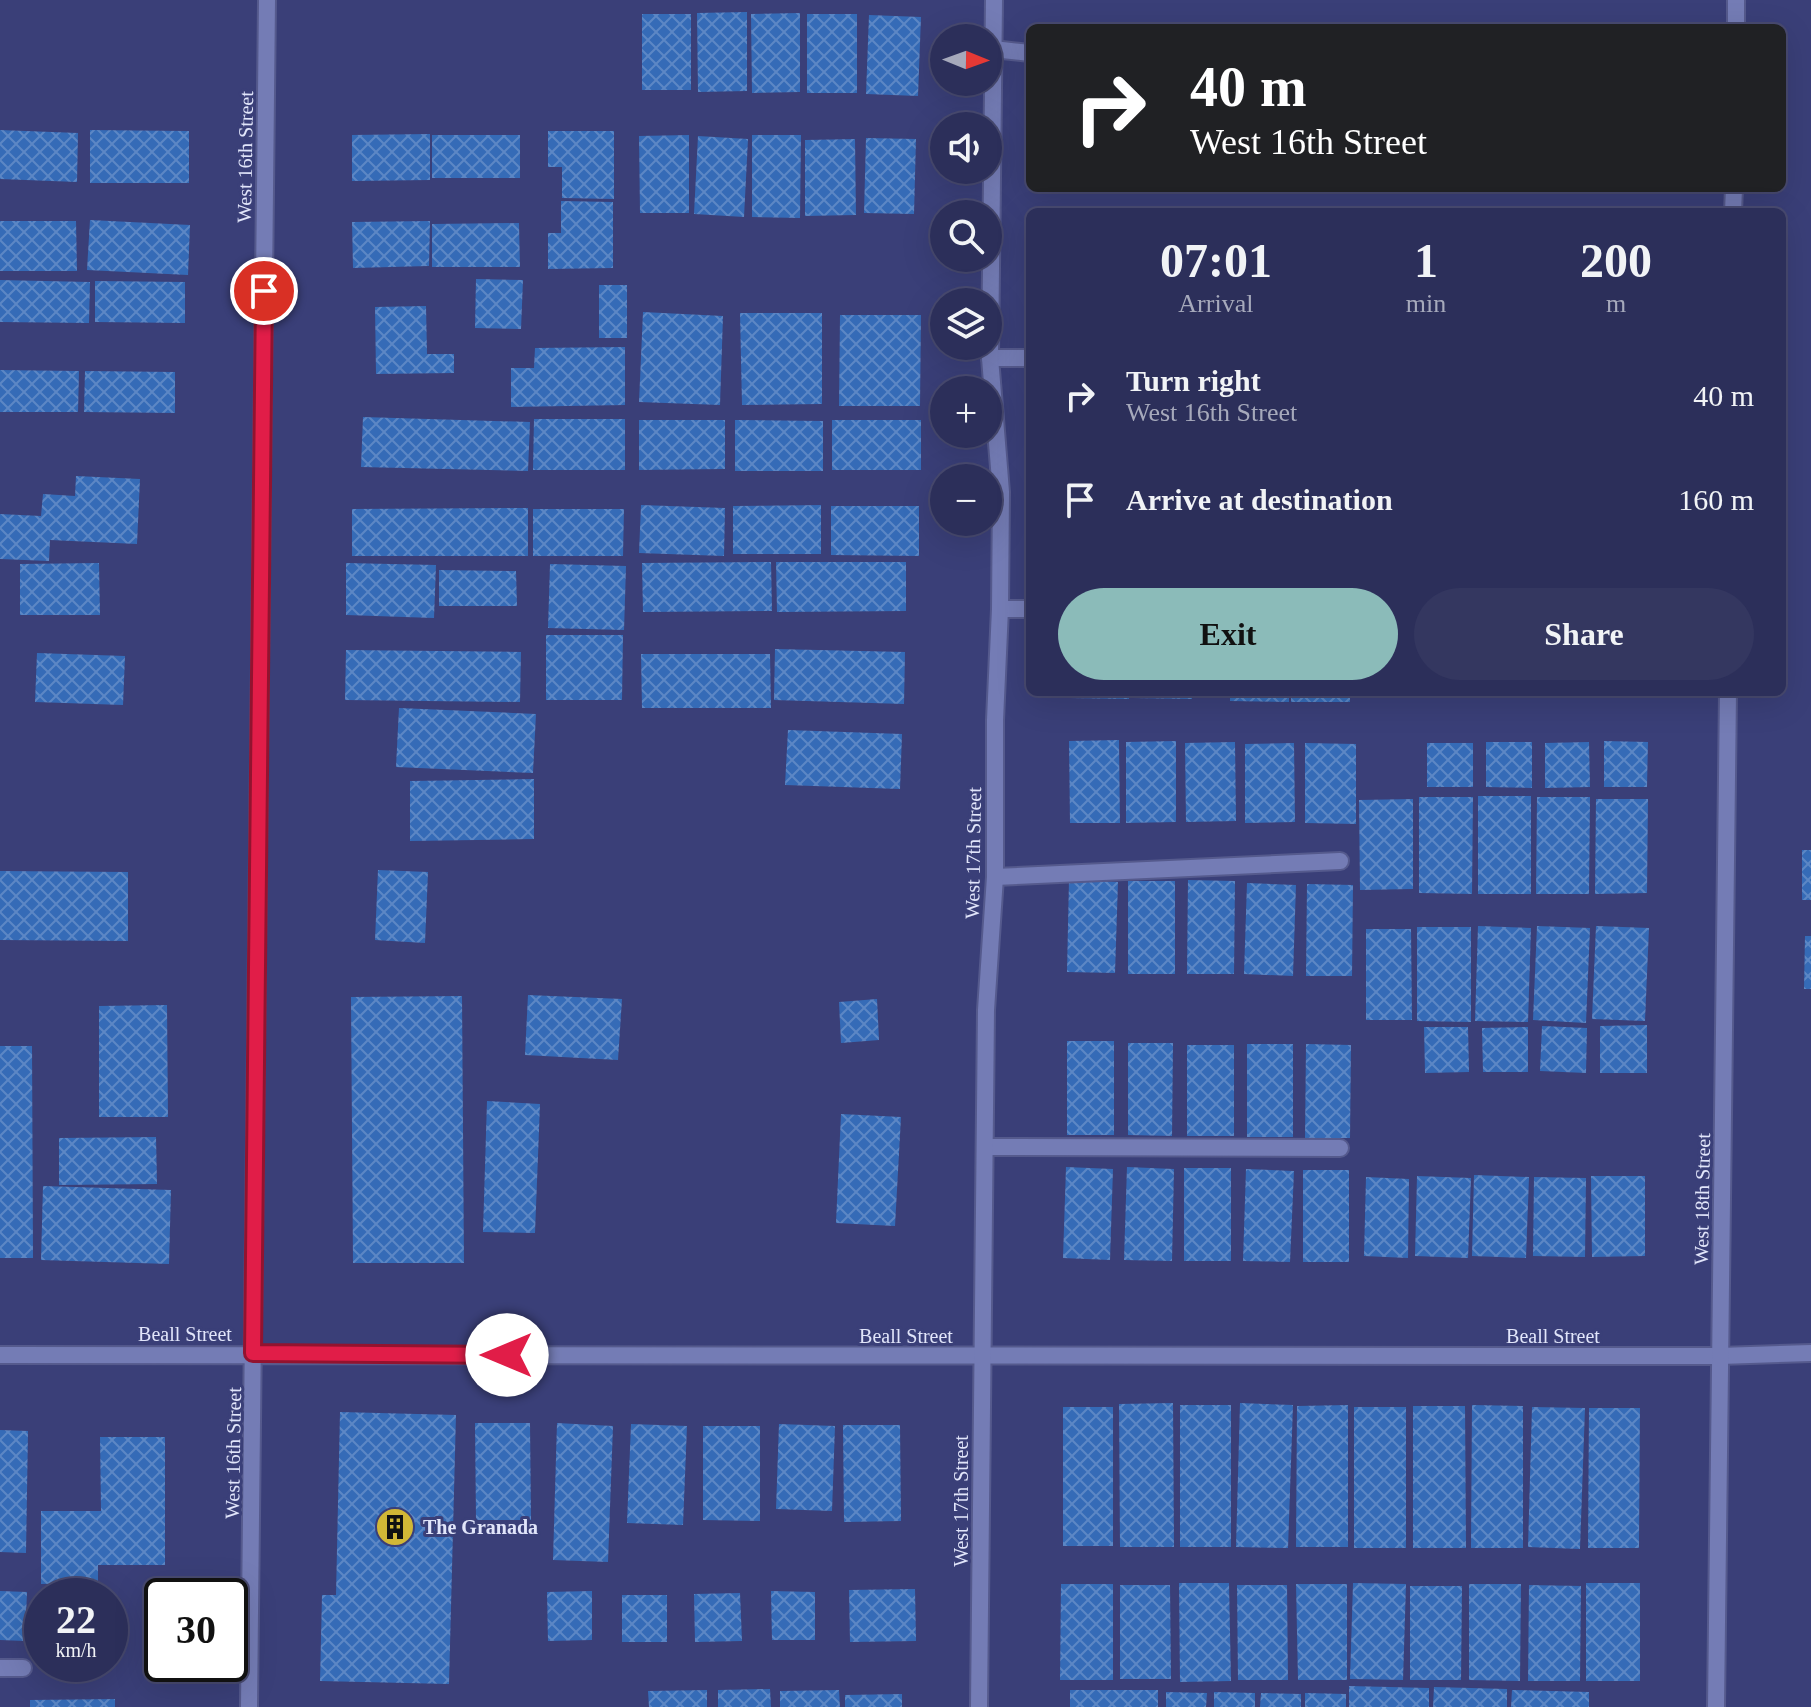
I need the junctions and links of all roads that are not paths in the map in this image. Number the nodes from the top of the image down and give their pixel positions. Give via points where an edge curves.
1 (267, 0) edge
2 (994, 0) edge
3 (1736, 0) edge
4 (994, 24) edge
5 (1736, 24) edge
6 (1002, 50) edge
7 (1026, 53) edge
8 (993, 96) edge
9 (991, 288) edge
10 (1002, 358) edge
11 (1026, 358) edge
12 (990, 360) edge
13 (1000, 609) junction
14 (1026, 609) edge
15 (1728, 696) edge
16 (1340, 861) dead end
17 (995, 877) junction
18 (985, 1147) junction
19 (1340, 1148) dead end
20 (253, 1353) junction
21 (1811, 1353) edge
22 (0, 1355) edge
23 (1720, 1356) junction
24 (983, 1357) junction
25 (0, 1668) edge
26 (23, 1668) dead end
27 (249, 1707) edge
28 (979, 1707) edge
29 (1716, 1707) edge

1 - 20 street, West 16th Street
2 - 4 street, West 17th Street
3 - 5 street
6 - 7 street
8 - 9 street, West 17th Street
10 - 11 street
12 - 13 street, West 17th Street via 1001,492
13 - 14 street
13 - 17 street, West 17th Street
15 - 23 street, West 18th Street
16 - 17 street
17 - 18 street, West 17th Street via 986,1010
18 - 19 street
18 - 24 street, West 17th Street
20 - 22 street, Beall Street
20 - 24 street, Beall Street
20 - 27 street, West 16th Street
21 - 23 street, Beall Street
23 - 24 street, Beall Street
23 - 29 street, West 18th Street
24 - 28 street, West 17th Street
25 - 26 street

